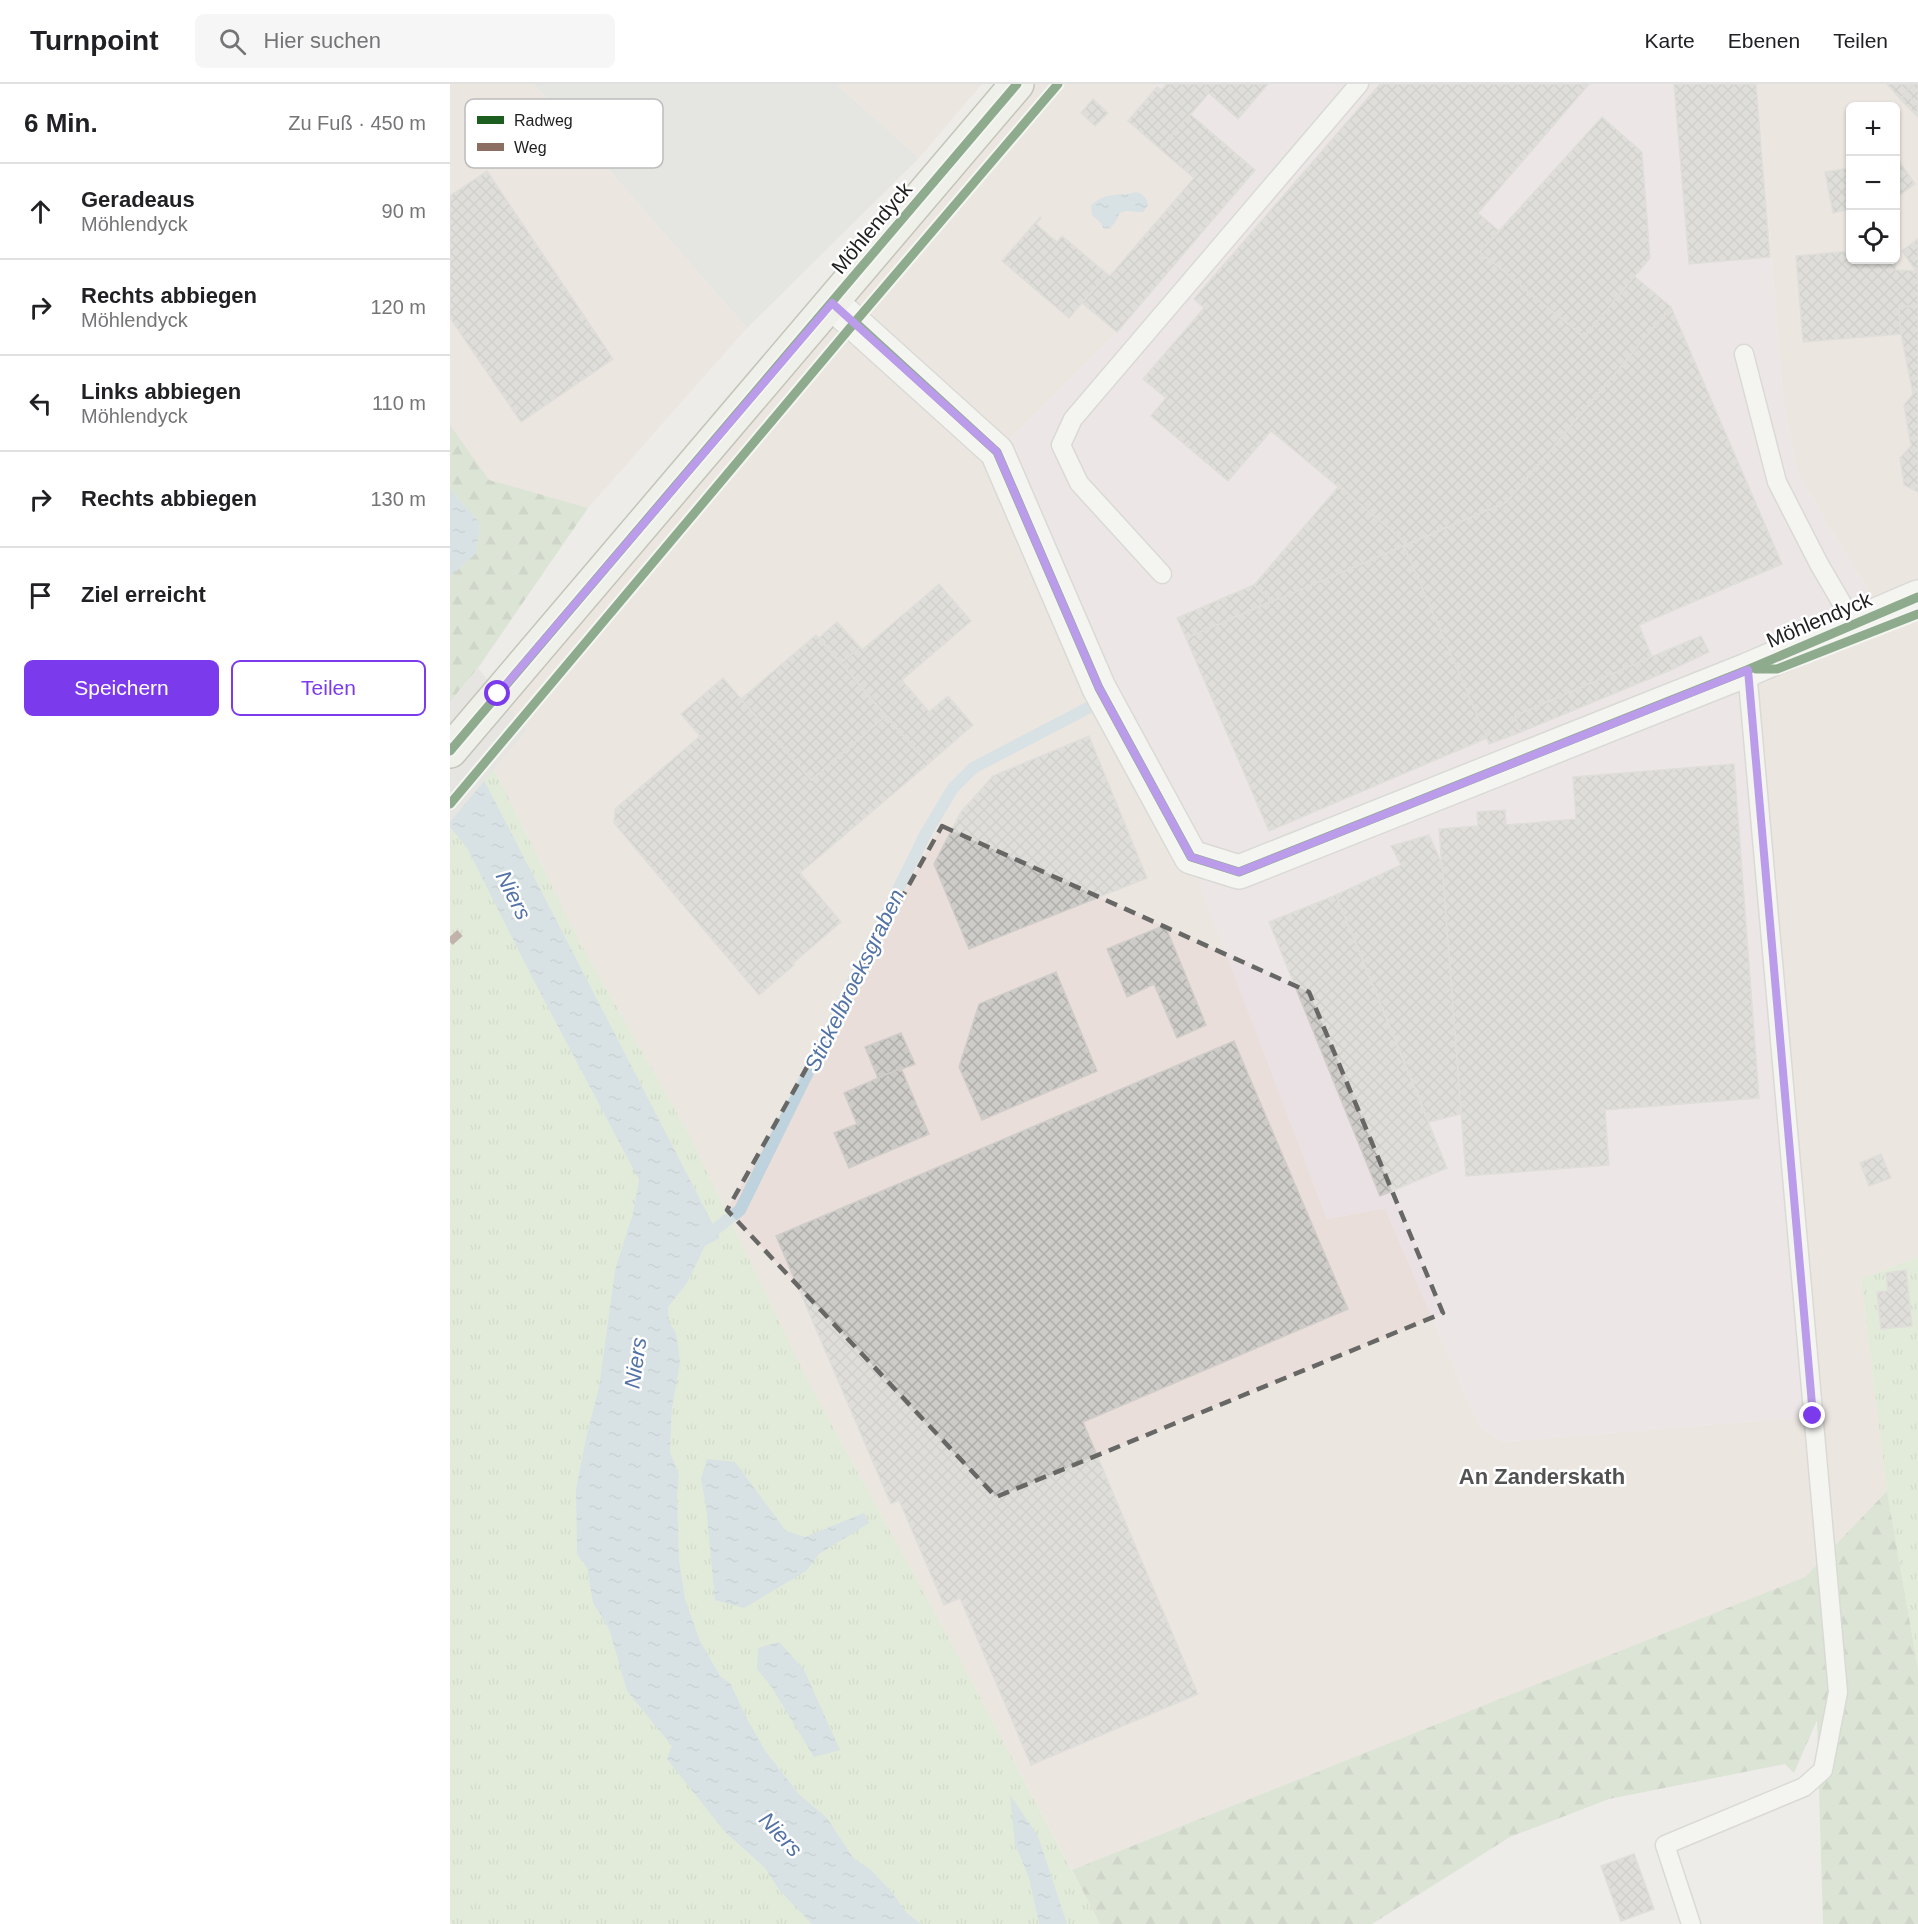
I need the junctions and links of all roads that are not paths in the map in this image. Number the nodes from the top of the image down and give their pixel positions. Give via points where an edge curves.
1 (1017, 84) edge
2 (1359, 84) edge
3 (832, 303) junction
4 (1744, 354) dead end
5 (1162, 574) dead end
6 (1918, 597) edge
7 (1854, 624) junction
8 (1748, 670) junction
9 (450, 751) edge
10 (1690, 1924) edge

1 - 3 street, Möhlendyck
2 - 5 lane via 1072,419 1061,445 1079,483
3 - 8 street, Möhlendyck via 997,452 1099,688 1191,857 1239,872
3 - 9 street, Möhlendyck
4 - 7 lane via 1777,482
6 - 7 street, Möhlendyck
7 - 8 street, Möhlendyck
8 - 10 lane via 1838,1692 1823,1770 1817,1776 1804,1787 1665,1845

